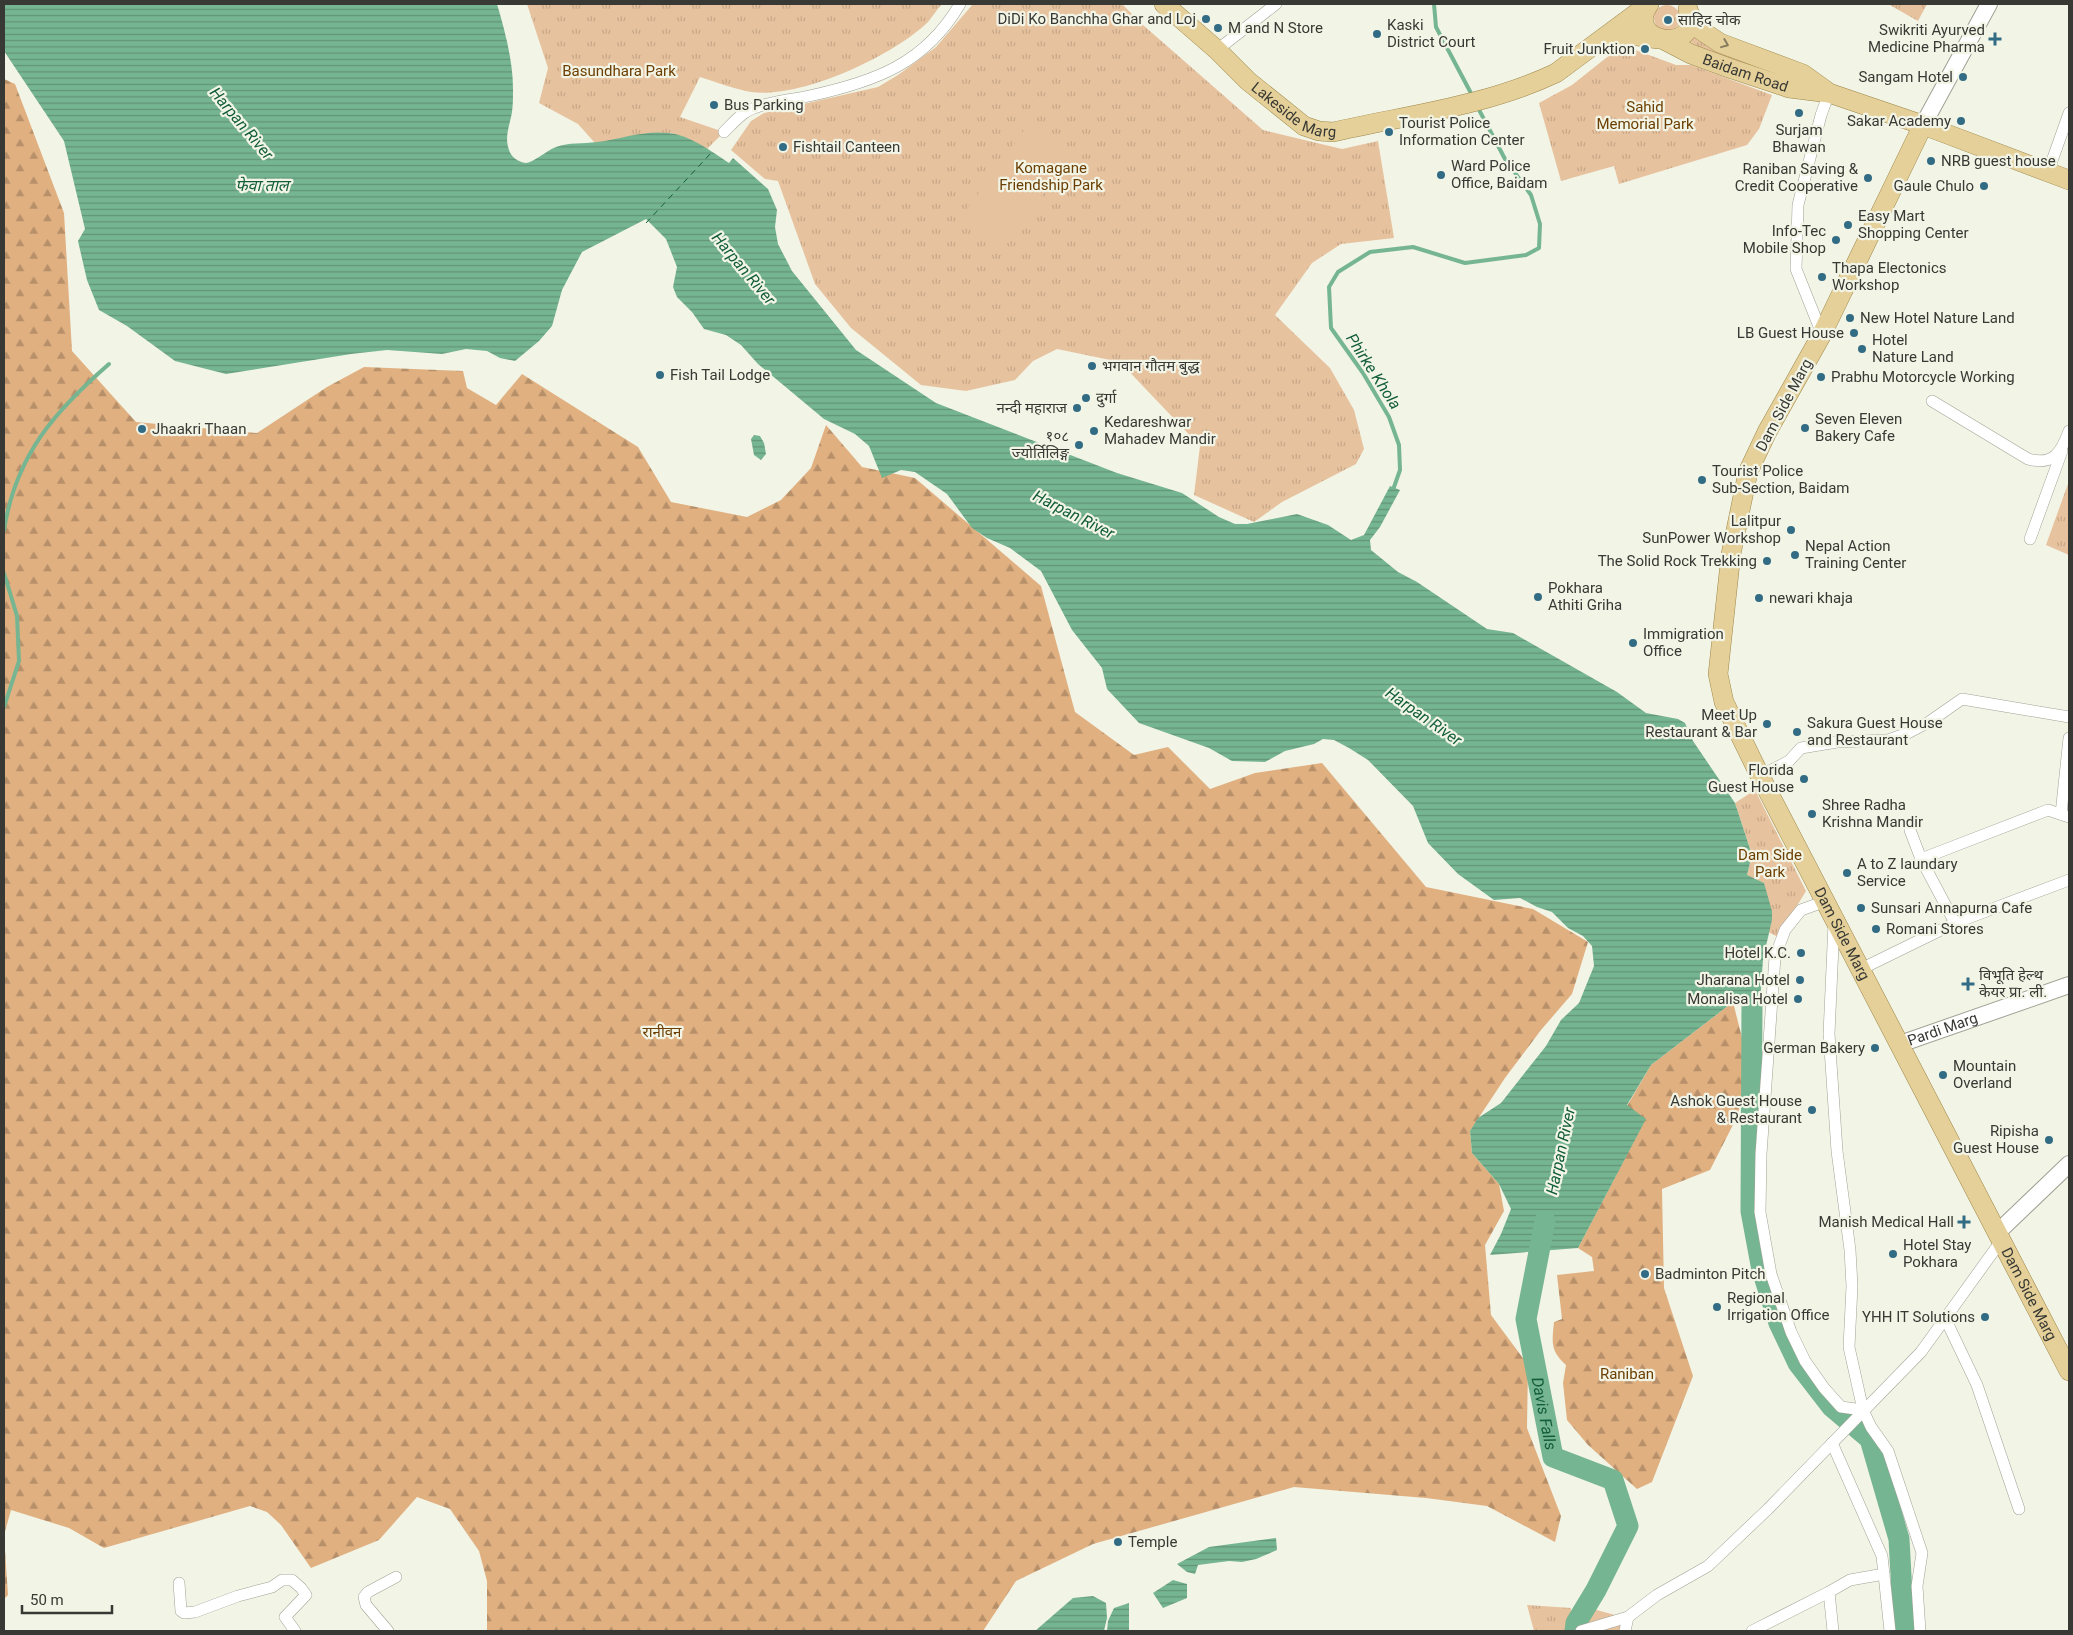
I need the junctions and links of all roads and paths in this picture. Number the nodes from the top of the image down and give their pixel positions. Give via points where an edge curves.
1 (960, 4) edge
2 (1164, 4) edge
3 (1276, 4) edge
4 (1649, 4) edge
5 (1989, 4) edge
6 (1686, 7) edge
7 (1661, 40) junction
8 (1592, 46) junction
9 (1217, 50) junction
10 (1829, 93) junction
11 (1453, 107) joint
12 (2069, 113) edge
13 (1923, 125) junction
14 (724, 132) dead end
15 (2048, 172) junction
16 (2069, 180) edge
17 (1822, 334) junction
18 (1932, 401) dead end
19 (2069, 431) edge
20 (2064, 445) junction
21 (2030, 539) dead end
22 (2069, 716) edge
23 (2069, 738) edge
24 (1760, 776) junction
25 (2065, 816) edge
26 (1910, 830) dead end
27 (1921, 859) junction
28 (2069, 880) edge
29 (1826, 901) junction
30 (1834, 919) junction
31 (1955, 923) junction
32 (1861, 969) junction
33 (2069, 985) edge
34 (1900, 1044) junction
35 (2069, 1164) edge
36 (1999, 1237) junction
37 (1945, 1318) junction
38 (2069, 1371) edge
39 (1860, 1414) junction
40 (1832, 1443) junction
41 (2019, 1509) dead end
42 (1884, 1574) junction
43 (396, 1577) dead end
44 (179, 1583) dead end
45 (1829, 1592) junction
46 (1626, 1618) junction
47 (295, 1631) edge
48 (388, 1631) edge
49 (1581, 1631) edge
50 (1625, 1631) edge
51 (1752, 1631) edge
52 (1833, 1631) edge
53 (1890, 1631) edge
54 (1920, 1631) edge

1 - 14 street via 948,25 923,50 900,66 871,80 837,90 759,106 744,113
2 - 9 main road, Lakeside Marg
3 - 9 street
4 - 7 main road, Baidam Road via 1645,24 1649,32
4 - 8 main road, Baidam Road
5 - 13 main road
6 - 7 main road, Baidam Road via 1688,26 1682,35
6 -> 10 main road, Baidam Road via 1707,36 1803,74
7 - 8 main road, Baidam Road via 1631,35 1607,39
7 - 10 main road, Baidam Road via 1691,54 1789,88
8 - 11 main road, Baidam Road via 1556,72 1490,98
9 - 11 main road, Lakeside Marg via 1248,81 1304,126 1318,131 1333,132
10 - 13 main road, Baidam Road
10 - 17 street via 1798,205 1796,269
12 - 15 street
13 - 15 main road, Baidam Road
13 - 17 main road, Dam Side Marg
15 - 16 main road, Baidam Road
17 - 24 main road, Dam Side Marg via 1748,472 1731,554 1718,674 1724,702
18 - 20 street via 2028,459 2040,462 2054,457
19 - 20 street
20 - 21 street
22 - 24 street via 1962,698 1908,733 1888,740 1837,742 1801,748 1789,761
23 - 25 street
24 - 29 main road, Dam Side Marg
25 - 27 street via 2048,810
26 - 27 street
27 - 31 street
28 - 31 street
29 - 30 main road, Dam Side Marg
29 - 39 street via 1801,910 1785,930 1775,957 1760,1212 1770,1274 1805,1361 1841,1407
30 - 32 main road, Dam Side Marg
30 - 39 street via 1829,1034 1837,1151 1850,1250 1850,1347
31 - 32 street
32 - 34 main road, Dam Side Marg
33 - 34 main road, Pardi Marg
34 - 36 main road, Dam Side Marg
35 - 36 main road
36 - 37 street
36 - 38 main road, Dam Side Marg
37 - 39 street via 1921,1352
37 - 41 street via 1977,1385
39 - 40 street
39 - 54 street via 1888,1451 1922,1553 1917,1586
40 - 42 street via 1882,1556
40 - 46 street via 1708,1566 1657,1595
42 - 45 street via 1850,1580
42 - 53 street
43 - 48 street via 364,1597 366,1605
44 - 47 street via 181,1611 184,1613 257,1592 282,1580 292,1580 306,1596 285,1617
45 - 51 street
45 - 52 street
46 - 49 street
46 - 50 street

